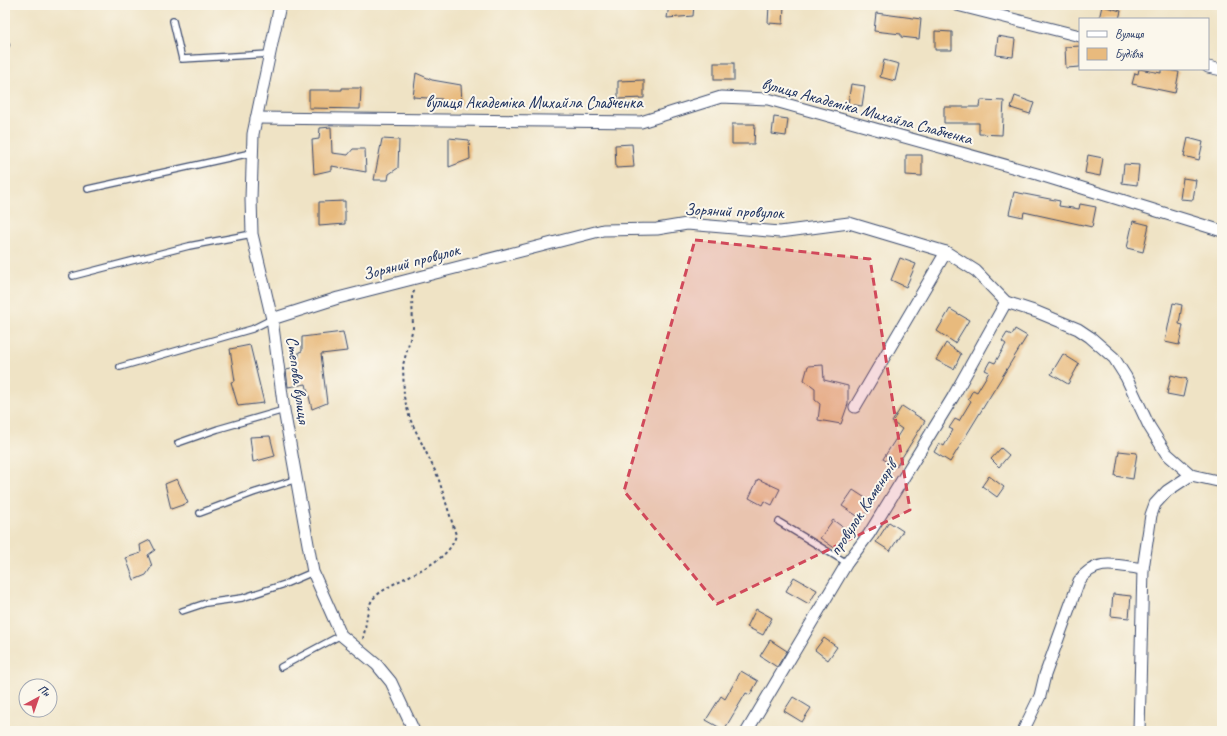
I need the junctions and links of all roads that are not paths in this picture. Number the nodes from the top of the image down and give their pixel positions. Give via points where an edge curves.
1 (280, 5) edge
2 (957, 5) edge
3 (173, 21) dead end
4 (1079, 36) edge
5 (269, 54) junction
6 (1209, 67) edge
7 (1222, 70) edge
8 (256, 118) junction
9 (251, 153) junction
10 (88, 189) dead end
11 (1222, 231) edge
12 (252, 234) junction
13 (946, 252) junction
14 (73, 276) dead end
15 (1006, 302) junction
16 (272, 319) junction
17 (120, 367) dead end
18 (855, 407) dead end
19 (284, 410) junction
20 (178, 444) dead end
21 (1191, 475) junction
22 (296, 479) junction
23 (1222, 482) edge
24 (200, 514) dead end
25 (779, 522) dead end
26 (847, 563) junction
27 (1143, 569) junction
28 (313, 572) junction
29 (182, 611) dead end
30 (341, 635) junction
31 (281, 667) dead end
32 (414, 731) edge
33 (747, 731) edge
34 (1023, 731) edge
35 (1139, 731) edge

1 - 5 street, Степова вулиця
2 - 4 street
3 - 5 lane via 182,59
5 - 8 street, Степова вулиця
6 - 7 street
8 - 9 street, Степова вулиця
8 - 11 street, вулиця Академіка Михайла Слабченка via 641,122 721,97 768,99 1037,174
9 - 10 lane
9 - 12 street, Степова вулиця
12 - 14 lane via 190,246
12 - 16 street, Степова вулиця
13 - 15 street, Зоряний провулок via 976,271
13 - 16 street, Зоряний провулок via 849,223 780,232 686,224 657,229 603,230 338,298
13 - 18 street
15 - 21 street, Зоряний провулок via 1078,329 1114,358 1166,453
15 - 26 street, провулок Каменярів via 953,397 869,534
16 - 17 lane via 252,329
16 - 19 street, Степова вулиця
19 - 20 lane via 218,429
19 - 22 street, Степова вулиця
21 - 23 street, Зоряний провулок
21 - 27 street via 1167,491 1155,504
22 - 24 lane
22 - 28 street, Степова вулиця
25 - 26 lane
26 - 33 street, провулок Каменярів
27 - 34 street via 1101,565 1085,573 1079,581 1045,675 1040,696
27 - 35 street
28 - 29 lane via 249,596 206,603
28 - 30 street, Степова вулиця
30 - 31 lane
30 - 32 street, Степова вулиця via 378,665 391,682

